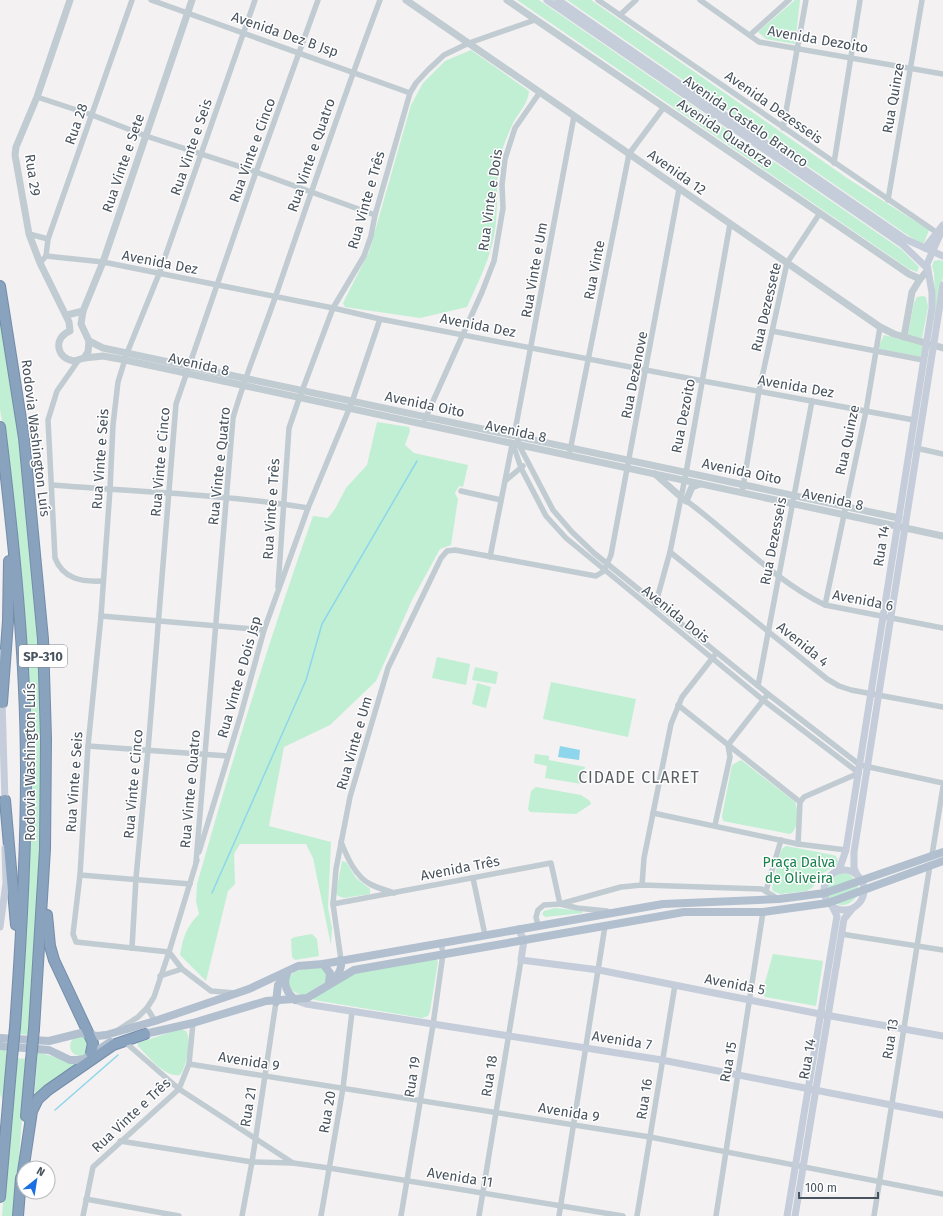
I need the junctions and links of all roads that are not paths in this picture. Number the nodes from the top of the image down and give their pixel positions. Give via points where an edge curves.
1 (70, 0) edge
2 (132, 0) edge
3 (151, 0) edge
4 (192, 0) edge
5 (255, 0) edge
6 (318, 0) edge
7 (380, 0) edge
8 (406, 0) edge
9 (507, 0) edge
10 (547, 0) edge
11 (558, 0) edge
12 (598, 0) edge
13 (636, 0) edge
14 (700, 0) edge
15 (789, 0) edge
16 (806, 0) edge
17 (860, 0) edge
18 (922, 0) edge
19 (708, 2) edge
20 (188, 13) junction
21 (620, 15) junction
22 (535, 20) junction
23 (244, 33) junction
24 (750, 35) junction
25 (469, 44) junction
26 (798, 48) junction
27 (299, 53) junction
28 (851, 57) junction
29 (910, 69) junction
30 (353, 71) junction
31 (943, 74) edge
32 (540, 92) junction
33 (410, 93) junction
34 (37, 98) junction
35 (664, 107) junction
36 (92, 115) junction
37 (574, 116) junction
38 (783, 128) junction
39 (146, 136) junction
40 (201, 153) junction
41 (629, 154) junction
42 (834, 163) junction
43 (256, 172) junction
44 (680, 189) junction
45 (310, 192) junction
46 (888, 200) junction
47 (820, 213) junction
48 (375, 215) junction
49 (730, 224) junction
50 (943, 226) edge
51 (936, 232) junction
52 (29, 234) junction
53 (48, 239) junction
54 (903, 242) junction
55 (925, 248) junction
56 (932, 251) junction
57 (46, 256) junction
58 (943, 256) edge
59 (103, 262) junction
60 (40, 263) junction
61 (787, 263) junction
62 (927, 269) junction
63 (159, 274) junction
64 (920, 279) junction
65 (218, 285) junction
66 (943, 285) edge
67 (0, 286) edge
68 (276, 296) junction
69 (334, 308) junction
70 (83, 311) junction
71 (67, 315) junction
72 (380, 319) junction
73 (880, 327) junction
74 (772, 331) junction
75 (463, 334) junction
76 (904, 337) junction
77 (86, 338) junction
78 (929, 344) junction
79 (532, 348) junction
80 (943, 348) edge
81 (876, 352) junction
82 (127, 353) junction
83 (81, 359) junction
84 (589, 359) junction
85 (125, 360) junction
86 (923, 360) junction
87 (188, 366) junction
88 (647, 370) junction
89 (185, 374) junction
90 (245, 379) junction
91 (703, 381) junction
92 (242, 387) junction
93 (302, 391) junction
94 (759, 391) junction
95 (299, 399) junction
96 (812, 401) junction
97 (352, 402) junction
98 (349, 410) junction
99 (866, 411) junction
100 (426, 417) junction
101 (914, 420) junction
102 (455, 424) junction
103 (424, 425) junction
104 (0, 427) edge
105 (454, 432) junction
106 (516, 436) junction
107 (516, 445) junction
108 (571, 448) junction
109 (916, 448) junction
110 (943, 454) edge
111 (569, 456) junction
112 (630, 461) junction
113 (527, 463) junction
114 (521, 468) junction
115 (628, 469) junction
116 (686, 472) junction
117 (655, 474) junction
118 (684, 480) junction
119 (505, 481) junction
120 (700, 484) junction
121 (52, 485) junction
122 (743, 485) junction
123 (110, 489) junction
124 (461, 491) dead end
125 (169, 493) junction
126 (742, 493) junction
127 (794, 496) junction
128 (227, 498) junction
129 (502, 500) junction
130 (686, 501) junction
131 (283, 504) junction
132 (792, 504) junction
133 (845, 506) junction
134 (10, 507) junction
135 (308, 508) junction
136 (678, 509) junction
137 (844, 515) junction
138 (899, 518) junction
139 (897, 526) junction
140 (905, 528) junction
141 (943, 536) edge
142 (670, 552) junction
143 (490, 557) junction
144 (607, 564) junction
145 (604, 571) junction
146 (778, 575) junction
147 (102, 581) junction
148 (277, 594) junction
149 (657, 604) junction
150 (825, 605) junction
151 (651, 609) junction
152 (664, 610) junction
153 (659, 615) junction
154 (101, 616) junction
155 (882, 616) junction
156 (890, 617) junction
157 (159, 622) junction
158 (217, 626) junction
159 (943, 628) edge
160 (264, 630) junction
161 (769, 632) junction
162 (716, 652) junction
163 (0, 653) edge
164 (712, 658) junction
165 (758, 686) junction
166 (768, 694) junction
167 (870, 694) junction
168 (879, 696) junction
169 (763, 700) junction
170 (2, 703) junction
171 (678, 705) junction
172 (943, 707) edge
173 (728, 745) junction
174 (88, 746) junction
175 (148, 750) junction
176 (204, 755) junction
177 (228, 756) junction
178 (860, 765) junction
179 (867, 767) junction
180 (858, 773) junction
181 (943, 783) edge
182 (943, 786) edge
183 (5, 800) junction
184 (800, 802) junction
185 (653, 813) junction
186 (715, 826) junction
187 (781, 840) junction
188 (341, 842) junction
189 (798, 844) junction
190 (45, 849) junction
191 (846, 850) junction
192 (943, 852) edge
193 (932, 854) junction
194 (943, 861) edge
195 (196, 862) junction
196 (930, 865) junction
197 (839, 870) junction
198 (80, 875) junction
199 (136, 878) junction
200 (473, 878) junction
201 (859, 878) junction
202 (190, 884) junction
203 (642, 885) junction
204 (864, 889) junction
205 (766, 891) junction
206 (394, 893) junction
207 (823, 893) junction
208 (779, 899) junction
209 (333, 904) junction
210 (560, 904) junction
211 (830, 905) junction
212 (852, 909) junction
213 (619, 911) junction
214 (763, 912) junction
215 (538, 925) junction
216 (604, 926) junction
217 (0, 927) edge
218 (518, 929) junction
219 (486, 934) junction
220 (841, 934) junction
221 (464, 938) junction
222 (524, 940) junction
223 (441, 942) junction
224 (917, 945) junction
225 (423, 946) junction
226 (132, 948) junction
227 (465, 950) junction
228 (943, 950) edge
229 (169, 952) junction
230 (443, 954) junction
231 (427, 957) junction
232 (341, 960) junction
233 (521, 960) junction
234 (323, 964) junction
235 (182, 969) junction
236 (289, 970) junction
237 (599, 970) junction
238 (19, 972) junction
239 (160, 976) junction
240 (329, 984) junction
241 (675, 985) junction
242 (237, 994) junction
243 (295, 1000) junction
244 (751, 1000) junction
245 (276, 1002) junction
246 (147, 1008) junction
247 (352, 1012) junction
248 (824, 1015) junction
249 (155, 1021) junction
250 (193, 1023) junction
251 (433, 1025) junction
252 (904, 1028) junction
253 (114, 1032) junction
254 (88, 1034) junction
255 (145, 1034) junction
256 (508, 1036) junction
257 (943, 1036) edge
258 (0, 1038) edge
259 (125, 1042) junction
260 (0, 1046) edge
261 (587, 1047) junction
262 (91, 1053) junction
263 (662, 1060) junction
264 (189, 1064) junction
265 (738, 1074) junction
266 (265, 1076) junction
267 (343, 1088) junction
268 (179, 1089) junction
269 (811, 1090) junction
270 (420, 1100) junction
271 (0, 1102) edge
272 (891, 1106) junction
273 (497, 1113) junction
274 (943, 1115) edge
275 (574, 1124) junction
276 (650, 1137) junction
277 (254, 1139) junction
278 (120, 1141) junction
279 (725, 1151) junction
280 (23, 1160) edge
281 (25, 1160) edge
282 (252, 1162) junction
283 (293, 1163) junction
284 (796, 1165) junction
285 (804, 1166) junction
286 (329, 1168) junction
287 (1, 1180) junction
288 (407, 1181) junction
289 (880, 1181) junction
290 (483, 1193) junction
291 (943, 1194) edge
292 (0, 1197) edge
293 (86, 1199) junction
294 (20, 1200) edge
295 (561, 1206) junction
296 (18, 1216) edge
297 (83, 1216) edge
298 (179, 1216) edge
299 (242, 1216) edge
300 (321, 1216) edge
301 (401, 1216) edge
302 (479, 1216) edge
303 (559, 1216) edge
304 (623, 1216) edge
305 (637, 1216) edge
306 (716, 1216) edge
307 (787, 1216) edge
308 (795, 1216) edge
309 (874, 1216) edge

1 - 34 street, Rua 29
2 - 36 street, Rua 28
3 - 20 street, Avenida Dez B Jsp
4 - 20 street, Rua Vinte e Sete
5 - 23 street, Rua Vinte e Seis
6 - 27 street, Rua Vinte e Cinco
7 - 30 street, Rua Vinte e Quatro
8 - 25 street, Avenida 12
9 - 22 street, Avenida Quatorze
10 - 54 main road, Avenida Castelo Branco
11 - 54 main road, Avenida Castelo Branco
12 - 21 street, Avenida Dezesseis
13 - 21 street
14 - 19 street, Avenida Dezoito
15 - 24 street
16 - 26 street
17 - 28 street
18 - 29 street, Rua Quinze
19 - 24 street, Avenida Dezoito
20 - 23 street, Avenida Dez B Jsp
20 - 39 street, Rua Vinte e Sete
21 - 38 street, Avenida Dezesseis
22 - 25 street, Rua Vinte e Três
22 - 35 street, Avenida Quatorze
23 - 27 street, Avenida Dez B Jsp
23 - 40 street, Rua Vinte e Seis
24 - 26 street, Avenida Dezoito via 760,42
25 - 32 street, Avenida 12
25 - 33 street, Rua Vinte e Três via 444,56 428,70
26 - 28 street, Avenida Dezoito
26 - 38 street
27 - 30 street, Avenida Dez B Jsp
27 - 43 street, Rua Vinte e Cinco
28 - 29 street, Avenida Dezoito
28 - 42 street
29 - 31 street, Avenida Dezoito
29 - 46 street, Rua Quinze
30 - 33 street, Avenida Dez B Jsp
30 - 45 street, Rua Vinte e Quatro
32 - 37 street, Avenida 12
32 - 75 street, Rua Vinte e Dois via 515,128 505,159 503,208 494,261
33 - 48 street, Rua Vinte e Três
34 - 36 street
34 - 52 street, Rua 29 via 15,155
35 - 41 street, Rua Vinte
35 - 47 street, Avenida Quatorze
36 - 39 street
36 - 53 street, Rua 28
37 - 41 street, Avenida 12
37 - 79 street, Rua Vinte e Um
38 - 42 street, Avenida Dezesseis
39 - 40 street
39 - 59 street, Rua Vinte e Sete
40 - 43 street
40 - 63 street, Rua Vinte e Seis
41 - 44 street, Avenida 12
41 - 84 street, Rua Vinte
42 - 46 street, Avenida Dezesseis
43 - 45 street
43 - 65 street, Rua Vinte e Cinco
44 - 49 street, Avenida 12
44 - 88 street, Rua Dezenove
45 - 48 street
45 - 68 street, Rua Vinte e Quatro
46 - 51 street, Avenida Dezesseis
47 - 61 street, Rua Dezessete
47 - 64 street, Avenida Quatorze
48 - 69 street, Rua Vinte e Três via 364,256
49 - 61 street, Avenida 12
49 - 91 street, Rua Dezoito
50 - 51 main road
50 - 56 main road, Rua 14
51 - 55 main road
52 - 53 street
52 - 60 street, Rua 29
53 - 57 street, Rua 28
54 - 55 main road, Avenida Castelo Branco
54 - 62 main road, Avenida Castelo Branco
55 - 56 main road, Avenida Castelo Branco
56 - 58 main road, Avenida Castelo Branco
56 - 62 main road, Rua 14
57 - 59 street, Avenida Dez
57 - 60 street
59 - 63 street, Avenida Dez
59 - 70 street, Rua Vinte e Sete
60 - 71 street, Rua 29
61 - 73 street, Avenida 12
61 - 74 street, Rua Dezessete
62 - 64 street
62 - 78 main road, Rua 14 via 932,293
63 - 65 street, Avenida Dez
63 - 82 street, Rua Vinte e Seis
64 - 76 street via 912,292
65 - 68 street, Avenida Dez
65 - 87 street, Rua Vinte e Cinco
66 - 78 main road, Rua 14
67 - 190 highway, Rodovia Washington Luís / SP-310 via 24,438 40,593 45,709
68 - 69 street, Avenida Dez
68 - 90 street, Rua Vinte e Quatro
69 - 72 street, Avenida Dez
69 - 93 street, Rua Vinte e Três
70 - 71 street
70 - 77 street, Rua Vinte e Sete via 81,324
71 - 83 street, Rua 29 via 70,331 61,337 60,351 67,359
72 - 75 street, Avenida Dez
72 - 97 street, Rua Vinte e Dois Jsp
73 - 76 street, Avenida 12
73 - 81 street, Rua Quinze
74 - 81 street
74 - 94 street, Rua Dezessete
75 - 79 street, Avenida Dez
75 - 100 street, Rua Vinte e Dois
76 - 78 street, Avenida 12
77 - 82 street, Avenida Oito via 103,348
77 - 83 street, Rua Vinte e Sete via 89,348
78 - 80 street, Avenida 12
78 - 86 main road, Rua 14
78 - 109 main road, Rua 14
79 - 84 street, Avenida Dez
79 - 106 street, Rua Vinte e Um
81 - 86 street
81 - 99 street, Rua Quinze
82 - 85 street, Rua Vinte e Seis
82 - 87 street, Avenida Oito
83 - 85 street, Avenida 8 via 103,356
83 - 121 street via 57,391 49,414
84 - 88 street, Avenida Dez
84 - 108 street, Rua Vinte
85 - 89 street, Avenida 8
85 - 123 street, Rua Vinte e Seis via 116,396
86 - 101 main road, Rua 14
87 - 89 street, Rua Vinte e Cinco
87 - 90 street, Avenida Oito
88 - 91 street, Avenida Dez
88 - 112 street, Rua Dezenove
89 - 92 street, Avenida 8
89 - 125 street, Rua Vinte e Cinco via 174,418
90 - 92 street, Rua Vinte e Quatro
90 - 93 street, Avenida Oito
91 - 94 street, Avenida Dez
91 - 116 street, Rua Dezoito
92 - 95 street, Avenida 8
92 - 128 street, Rua Vinte e Quatro via 233,418
93 - 95 street, Rua Vinte e Três
93 - 97 street, Avenida Oito
94 - 96 street, Avenida Dez
94 - 122 street, Rua Dezessete
95 - 98 street, Avenida 8
95 - 131 street, Rua Vinte e Três via 289,428
96 - 99 street, Avenida Dez
96 - 127 street, Rua Dezesseis
97 - 98 street, Rua Vinte e Dois Jsp
97 - 100 street, Avenida Oito
98 - 103 street, Avenida 8
98 - 135 street, Rua Vinte e Dois Jsp
99 - 101 street, Avenida Dez
99 - 133 street, Rua Quinze
100 - 102 street, Avenida Oito
100 - 103 street, Rua Vinte e Dois
101 - 138 main road, Rua 14
102 - 105 street
102 - 106 street, Avenida Oito
103 - 105 street, Avenida 8
104 - 134 highway, Rodovia Washington Luís / SP-310
105 - 107 street, Avenida 8
106 - 107 street, Rua Vinte e Um
106 - 108 street, Avenida Oito
107 - 111 street, Avenida 8
107 - 113 street, Avenida Dois
107 - 114 street, Avenida Dois
107 - 119 street
108 - 111 street, Rua Vinte
108 - 112 street, Avenida Oito
109 - 110 street
109 - 140 main road, Rua 14
111 - 115 street, Avenida 8
112 - 115 street, Rua Dezenove
112 - 116 street, Avenida Oito
113 - 114 street
113 - 144 street, Avenida Dois via 553,510 572,532
114 - 119 street
114 - 145 street, Avenida Dois via 546,516 566,538
115 - 117 street, Avenida 8
115 - 144 street, Rua Dezenove
116 - 118 street, Rua Dezoito
116 - 122 street, Avenida Oito
117 - 118 street, Avenida 8
117 - 130 street
118 - 120 street, Avenida 8
118 - 130 street, Rua Dezoito
119 - 129 street
120 - 126 street, Avenida 8
120 - 130 street via 692,487
121 - 123 street
121 - 147 street via 55,558 58,567 68,576 79,580
122 - 126 street, Rua Dezessete
122 - 127 street, Avenida Oito
123 - 125 street
123 - 147 street, Rua Vinte e Seis
124 - 129 street
125 - 128 street
125 - 157 street, Rua Vinte e Cinco
126 - 132 street, Avenida 8
127 - 132 street, Rua Dezesseis
127 - 133 street, Avenida Oito
128 - 131 street
128 - 158 street, Rua Vinte e Quatro
129 - 143 street
130 - 136 street, Rua Dezoito
130 - 136 street
130 - 146 street, Avenida 6
131 - 135 street
131 - 148 street, Rua Vinte e Três
132 - 137 street, Avenida 8
132 - 146 street, Rua Dezesseis
133 - 137 street, Rua Quinze
133 - 138 street, Avenida Oito
134 - 170 highway via 8,621
134 - 238 highway, Rodovia Washington Luís / SP-310 via 24,685 26,773
135 - 148 street, Rua Vinte e Dois Jsp
136 - 142 street, Rua Dezoito
137 - 139 street, Avenida 8
137 - 150 street, Rua Quinze
138 - 139 main road, Rua 14
139 - 140 street, Avenida 8
139 - 155 main road, Rua 14
140 - 141 street, Avenida 8
140 - 156 main road, Rua 14
142 - 149 street, Rua Dezoito
142 - 161 street, Avenida 4
143 - 145 street via 596,576
143 - 188 street, Rua Vinte e Um via 452,550 447,551 441,558 388,668 350,797
144 - 145 street, Rua Dezenove
144 - 149 street, Avenida Dois
145 - 151 street, Avenida Dois
146 - 150 street, Avenida 6
146 - 161 street, Rua Dezesseis
147 - 154 street, Rua Vinte e Seis
148 - 160 street, Rua Vinte e Dois Jsp
149 - 151 street
149 - 152 street, Avenida Dois
150 - 155 street, Avenida 6
151 - 153 street, Avenida Dois
152 - 153 street
152 - 162 street, Avenida Dois
153 - 164 street, Avenida Dois
154 - 157 street
154 - 174 street, Rua Vinte e Seis
155 - 156 street, Avenida 6
155 - 167 main road, Rua 14
156 - 159 street, Avenida 6
156 - 168 main road, Rua 14
157 - 158 street
157 - 175 street, Rua Vinte e Cinco
158 - 160 street
158 - 176 street, Rua Vinte e Quatro
160 - 177 street, Rua Vinte e Dois Jsp
161 - 165 street, Rua Dezesseis
161 - 167 street, Avenida 4 via 827,679 840,686
162 - 164 street
162 - 165 street, Avenida Dois
163 - 170 main road
164 - 169 street, Avenida Dois
164 - 171 street via 682,696
165 - 166 street, Avenida Dois
166 - 169 street
166 - 178 street, Avenida Dois
167 - 168 street, Avenida 4
167 - 178 main road, Rua 14
168 - 172 street, Avenida 4
168 - 179 main road, Rua 14
169 - 173 street
169 - 180 street, Avenida Dois
170 - 183 main road
171 - 173 street
171 - 185 street via 671,724
173 - 184 street
173 - 186 street via 730,757
174 - 175 street
174 - 198 street, Rua Vinte e Seis
175 - 176 street
175 - 199 street, Rua Vinte e Cinco
176 - 177 street
176 - 195 street, Rua Vinte e Quatro
177 - 195 street, Rua Vinte e Dois Jsp
178 - 179 street
178 - 180 main road, Rua 14
179 - 181 street
179 - 201 main road, Rua 14 via 854,852 854,868
180 - 184 street via 804,797
180 - 191 main road, Rua 14
182 - 193 street
183 - 217 main road via 6,884
183 - 238 highway
184 - 189 street
185 - 186 street
185 - 203 street via 644,858
186 - 187 street
187 - 189 street
187 - 205 street
188 - 206 street via 347,858 359,874 370,884
188 - 209 street, Rua Vinte e Um
189 - 191 street
190 - 254 highway via 50,946 61,977
190 - 280 highway, Rodovia Washington Luís / SP-310, bridge
191 - 197 main road, Rua 14
192 - 193 main road
193 - 201 main road
194 - 196 main road
195 - 202 street, Rua Vinte e Dois Jsp
196 - 204 main road
196 - 224 street, Rua 13
197 - 201 main road via 850,871
197 - 207 main road via 826,880
198 - 199 street
198 - 226 street, Rua Vinte e Seis via 73,934 76,942
199 - 202 street
199 - 226 street, Rua Vinte e Cinco
200 - 206 street, Avenida Três
200 - 210 street, Avenida Três via 551,863
200 - 219 street
201 - 204 main road, Rua 14
201 - 207 main road
202 - 229 street, Rua Vinte e Dois Jsp
203 - 205 street
203 - 210 street via 621,887
204 - 211 main road
204 - 212 main road, Rua 14 via 861,901
205 - 208 street
206 - 209 street, Avenida Três
207 - 208 main road
207 - 211 main road
208 - 213 main road via 663,904
209 - 232 street, Rua Vinte e Um
210 - 213 street via 595,911
210 - 215 street via 544,906 538,910
211 - 212 main road via 841,911
211 - 214 main road
211 - 248 main road, Rua 14 via 837,916
212 - 220 main road, Rua 14 via 844,919
213 - 215 main road
214 - 216 main road via 684,912
214 - 244 street, Rua 15
215 - 218 main road
216 - 222 main road
216 - 237 street
218 - 219 main road
218 - 222 main road
219 - 221 main road
220 - 224 street
220 - 248 main road, Rua 14
221 - 223 main road
221 - 227 main road via 461,945
222 - 227 main road
222 - 233 main road, Rua 18
223 - 225 main road
223 - 230 street, Rua 19
224 - 228 street
224 - 252 street, Rua 13
225 - 231 main road via 428,952
225 - 232 main road
226 - 229 street
227 - 230 main road
229 - 235 street
229 - 239 street, Rua Vinte e Dois Jsp
230 - 231 main road
230 - 251 street, Rua 19
231 - 240 main road via 354,970
232 - 234 main road
232 - 240 main road via 339,974
233 - 237 main road, Avenida 5
233 - 256 street, Rua 18
234 - 236 main road via 298,966
234 - 240 main road via 330,973
235 - 239 street
235 - 242 street via 211,991 229,991
236 - 242 main road
236 - 243 main road via 285,979 286,987
236 - 245 main road via 278,985
237 - 241 main road, Avenida 5
237 - 261 street
238 - 287 highway, Rodovia Washington Luís / SP-310, bridge
239 - 246 street, Rua Vinte e Dois Jsp
240 - 243 main road via 307,998
241 - 244 main road, Avenida 5
241 - 263 street, Rua 16
242 - 249 main road
243 - 245 main road
243 - 247 main road, Avenida 7
244 - 248 main road, Avenida 5
244 - 265 street, Rua 15
245 - 250 main road via 266,1002
245 - 266 street, Rua 21
246 - 249 street
246 - 253 street, Rua Vinte e Dois Jsp
247 - 251 main road, Avenida 7
247 - 267 street, Rua 20
248 - 252 main road, Avenida 5
248 - 269 main road, Rua 14
249 - 253 main road
250 - 255 main road
250 - 264 street, Rua Vinte e Três
251 - 256 main road, Avenida 7
251 - 270 street, Rua 19
252 - 257 main road, Avenida 5
252 - 272 street, Rua 13
253 - 254 main road via 106,1035
254 - 258 main road via 81,1033 49,1041
254 - 262 highway via 93,1044
255 - 259 highway
255 - 262 main road via 110,1041
256 - 261 main road, Avenida 7
256 - 273 street, Rua 18
259 - 268 street, Avenida 11
259 - 281 highway via 113,1045 38,1099 32,1111
260 - 262 main road via 49,1050 70,1060 84,1059
261 - 263 main road, Avenida 7
261 - 275 street
263 - 265 main road, Avenida 7
263 - 276 street, Rua 16
264 - 266 street, Avenida 9
264 - 268 street, Rua Vinte e Três
265 - 269 main road, Avenida 7
265 - 279 street, Rua 15
266 - 267 street, Avenida 9
266 - 277 street, Rua 21
267 - 270 street, Avenida 9
267 - 286 street, Rua 20
268 - 277 street, Avenida 11
268 - 278 street, Rua Vinte e Três
269 - 272 main road, Avenida 7
269 - 284 main road, Rua 14
269 - 285 main road, Rua 14
270 - 273 street, Avenida 9
270 - 288 street, Rua 19
271 - 287 highway
272 - 274 main road, Avenida 7
272 - 289 street, Rua 13
273 - 275 street, Avenida 9
273 - 290 street, Rua 18
275 - 276 street, Avenida 9
275 - 295 street
276 - 279 street, Avenida 9
276 - 305 street, Rua 16
277 - 282 street, Rua 21
277 - 283 street, Avenida 11
278 - 282 street, Avenida 11
278 - 293 street, Rua Vinte e Três via 92,1167
279 - 284 street, Avenida 9
279 - 306 street, Rua 15
282 - 283 street, Avenida 11
282 - 299 street, Rua 21
283 - 286 street, Avenida 11
284 - 285 street, Avenida 9
284 - 307 main road, Rua 14
285 - 289 street, Avenida 9
285 - 308 main road, Rua 14
286 - 288 street, Avenida 11
286 - 300 street, Rua 20
287 - 292 highway, Rodovia Washington Luís / SP-310
288 - 290 street, Avenida 11
288 - 301 street, Rua 19
289 - 291 street, Avenida 9
289 - 309 street, Rua 13
290 - 295 street, Avenida 11
290 - 302 street, Rua 18
293 - 297 street, Rua Vinte e Três
293 - 298 street
294 - 296 highway, Rodovia Washington Luís / SP-310
295 - 303 street
295 - 304 street, Avenida 11

